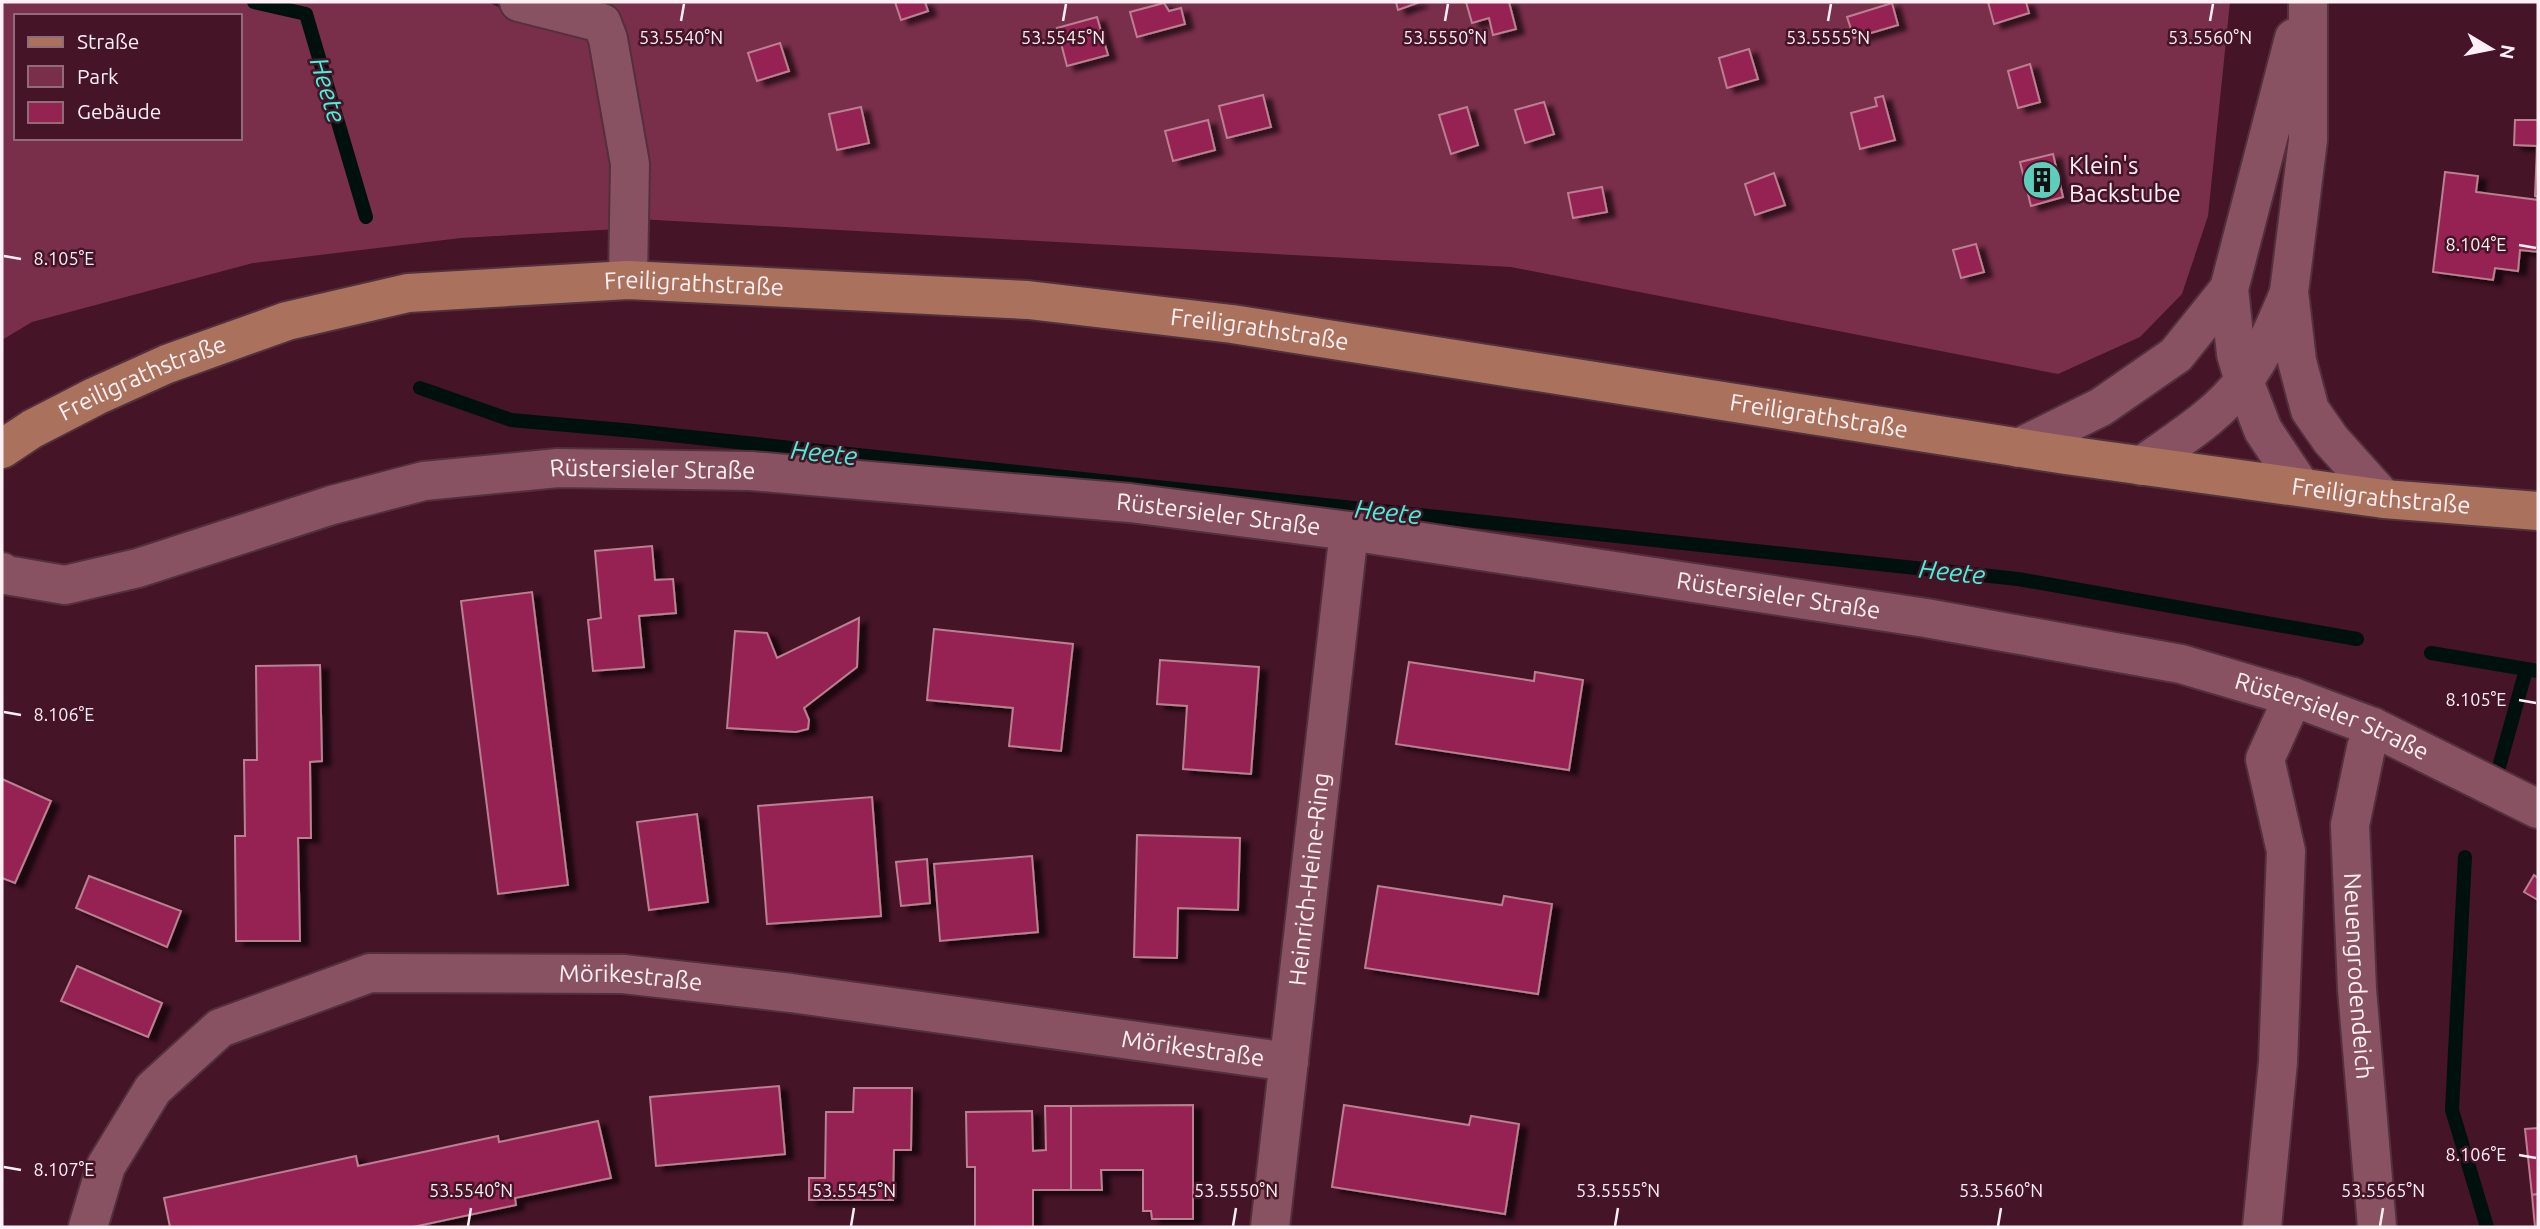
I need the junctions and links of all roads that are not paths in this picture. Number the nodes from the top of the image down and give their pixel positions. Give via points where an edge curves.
1 (519, 2) edge
2 (2306, 2) edge
3 (628, 280) junction
4 (2229, 289) junction
5 (2289, 292) junction
6 (2244, 381) junction
7 (2018, 448) junction
8 (2, 449) edge
9 (2141, 466) junction
10 (2301, 487) junction
11 (2384, 499) junction
12 (2538, 511) edge
13 (1349, 531) junction
14 (2, 572) edge
15 (2293, 697) junction
16 (2373, 727) junction
17 (2538, 809) edge
18 (1289, 1062) junction
19 (88, 1227) edge
20 (1270, 1227) edge
21 (2262, 1227) edge
22 (2377, 1227) edge

1 - 3 street via 601,23 608,39 630,164
2 - 4 street
2 - 5 street via 2308,141
3 - 7 main road, Freiligrathstraße via 1028,300 1232,324
3 - 8 main road, Freiligrathstraße via 408,293 288,321 131,380
4 - 6 street via 2236,355
4 - 7 street via 2176,355 2101,407
5 - 6 street
5 - 11 street via 2297,361 2310,410
6 - 9 street via 2203,422
6 - 10 street via 2263,430
7 - 9 main road, Freiligrathstraße
9 - 10 main road, Freiligrathstraße
10 - 11 main road, Freiligrathstraße
11 - 12 main road, Freiligrathstraße
13 - 14 street, Rüstersieler Straße via 1129,503 888,481 751,471 558,468 424,481 332,505 138,568 65,584
13 - 15 street, Rüstersieler Straße via 1926,618 2181,664
13 - 18 street, Heinrich-Heine-Ring
15 - 16 street, Rüstersieler Straße
15 - 21 street via 2265,759 2286,851 2278,1062
16 - 17 street, Rüstersieler Straße
16 - 22 street, Neuengrodendeich via 2350,825 2357,989
18 - 19 street, Mörikestraße via 623,974 370,972 220,1028 153,1090 106,1166
18 - 20 street, Heinrich-Heine-Ring

